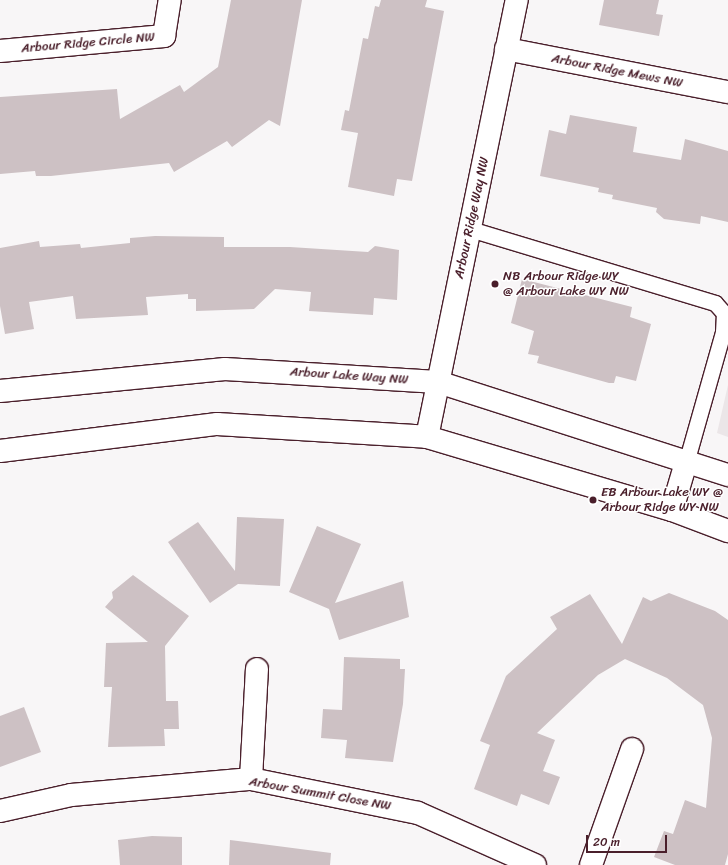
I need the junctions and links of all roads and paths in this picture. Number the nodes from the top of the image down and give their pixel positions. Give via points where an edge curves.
1 (170, 0) edge
2 (517, 0) edge
3 (506, 49) junction
4 (0, 51) edge
5 (728, 92) edge
6 (470, 230) junction
7 (726, 315) edge
8 (438, 382) junction
9 (0, 391) edge
10 (427, 437) junction
11 (0, 451) edge
12 (687, 459) junction
13 (728, 474) edge
14 (672, 510) junction
15 (728, 531) edge
16 (257, 669) dead end
17 (632, 749) dead end
18 (251, 779) junction
19 (0, 811) edge
20 (535, 865) edge
21 (591, 865) edge

1 - 4 street, Arbour Ridge Circle NW via 164,36
2 - 3 street, Arbour Ridge Way NW
3 - 5 street, Arbour Ridge Mews NW
3 - 6 street, Arbour Ridge Way NW
6 - 7 lane via 715,303
6 - 8 street, Arbour Ridge Way NW
7 - 12 lane
8 - 9 street, Arbour Lake Way NW via 225,369
8 - 10 street, Arbour Ridge Way NW
8 - 12 street, Arbour Lake Way NW
10 - 11 street via 217,424
10 - 14 street
12 - 13 street, Arbour Lake Way NW
12 - 14 street
14 - 15 street
16 - 18 street
17 - 21 street
18 - 19 street, Arbour Summit Close NW via 70,795
18 - 20 street, Arbour Summit Close NW via 418,812

